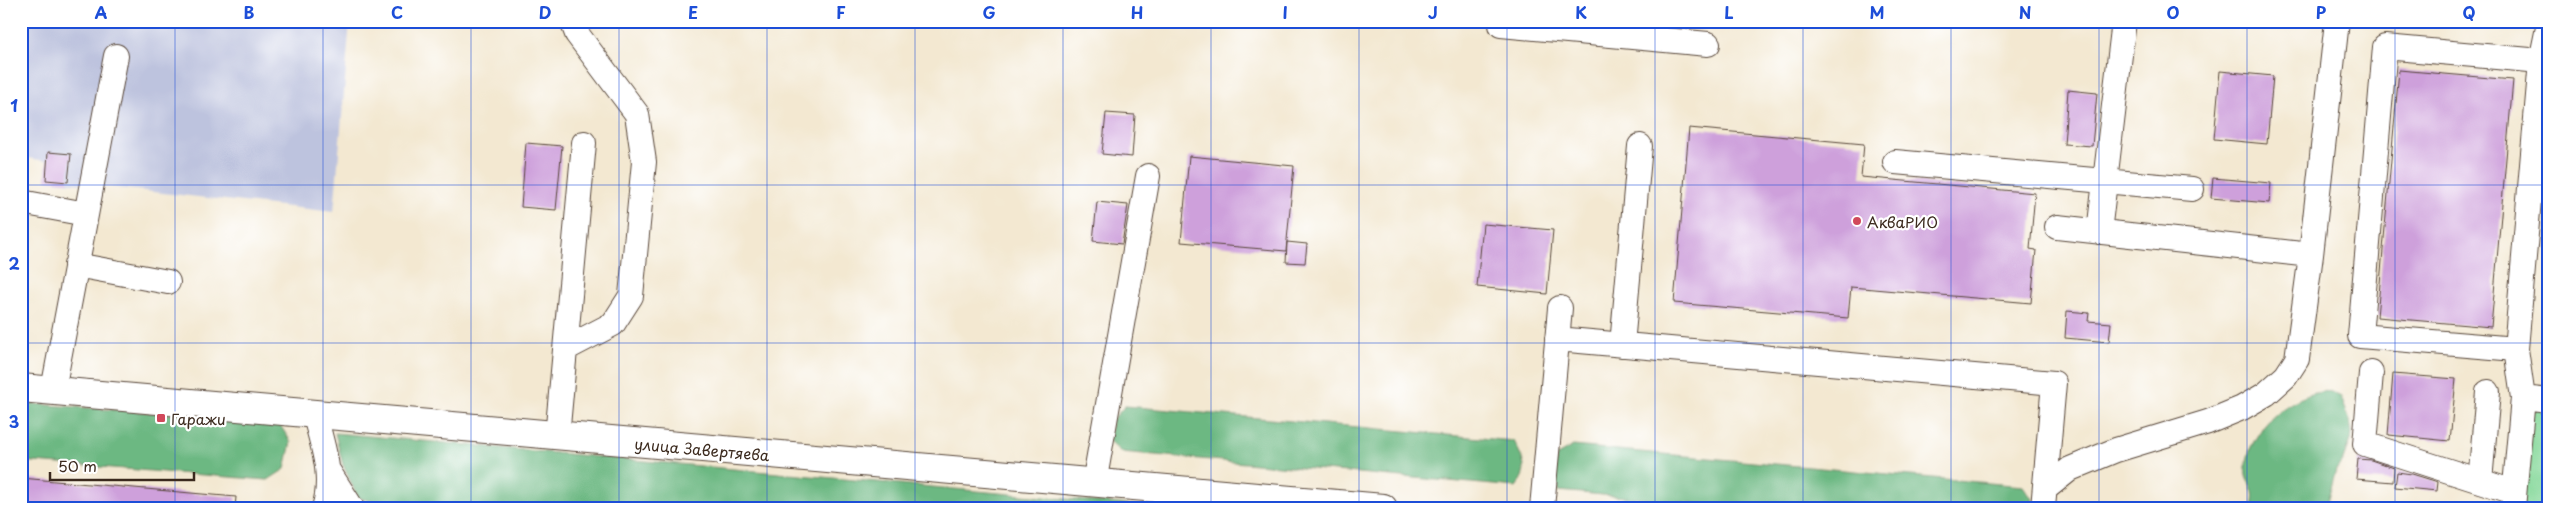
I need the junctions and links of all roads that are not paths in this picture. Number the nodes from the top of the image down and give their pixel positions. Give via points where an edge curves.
1 (572, 21) edge
2 (1501, 21) edge
3 (2124, 21) edge
4 (2338, 21) edge
5 (2549, 23) edge
6 (1708, 44) dead end
7 (116, 56) dead end
8 (2542, 61) junction
9 (584, 143) dead end
10 (1640, 146) dead end
11 (1895, 162) dead end
12 (1148, 176) dead end
13 (2106, 181) junction
14 (2192, 189) dead end
15 (21, 202) edge
16 (86, 214) junction
17 (2057, 227) dead end
18 (2099, 232) junction
19 (2311, 256) junction
20 (76, 265) junction
21 (168, 282) dead end
22 (1560, 308) dead end
23 (1557, 339) junction
24 (1622, 345) junction
25 (565, 348) junction
26 (2516, 349) junction
27 (2371, 373) dead end
28 (21, 388) edge
29 (53, 390) junction
30 (2488, 392) dead end
31 (2523, 398) junction
32 (2549, 401) edge
33 (315, 416) junction
34 (557, 436) junction
35 (329, 472) junction
36 (2480, 481) junction
37 (1094, 484) junction
38 (2044, 498) edge
39 (2514, 500) edge
40 (324, 508) edge
41 (352, 508) edge
42 (1383, 508) edge
43 (1542, 508) edge

1 - 25 lane via 577,34 638,114 644,162 631,296 613,324
2 - 6 lane via 1501,25
3 - 13 lane
4 - 19 lane
5 - 8 lane
7 - 16 lane
8 - 26 lane
8 - 26 lane via 2385,47 2384,57 2360,336
9 - 25 lane
10 - 24 lane
11 - 13 lane
12 - 37 lane
13 - 14 lane
13 - 18 lane
15 - 16 lane
16 - 20 lane
17 - 18 lane
18 - 19 lane
19 - 38 lane via 2297,359 2286,376 2266,394 2242,408 2208,422 2116,450 2070,470
20 - 21 lane
20 - 29 lane
22 - 23 lane
23 - 24 lane
23 - 43 lane
24 - 38 lane via 2054,383
25 - 34 lane
26 - 31 lane
27 - 36 lane via 2365,444
28 - 29 main road, улица Завертяева
29 - 33 main road, улица Завертяева
30 - 36 lane
31 - 32 lane
31 - 39 lane
33 - 34 main road, улица Завертяева
33 - 35 lane
34 - 37 main road, улица Завертяева
35 - 40 lane
35 - 41 lane
36 - 39 lane
37 - 42 main road, улица Завертяева

